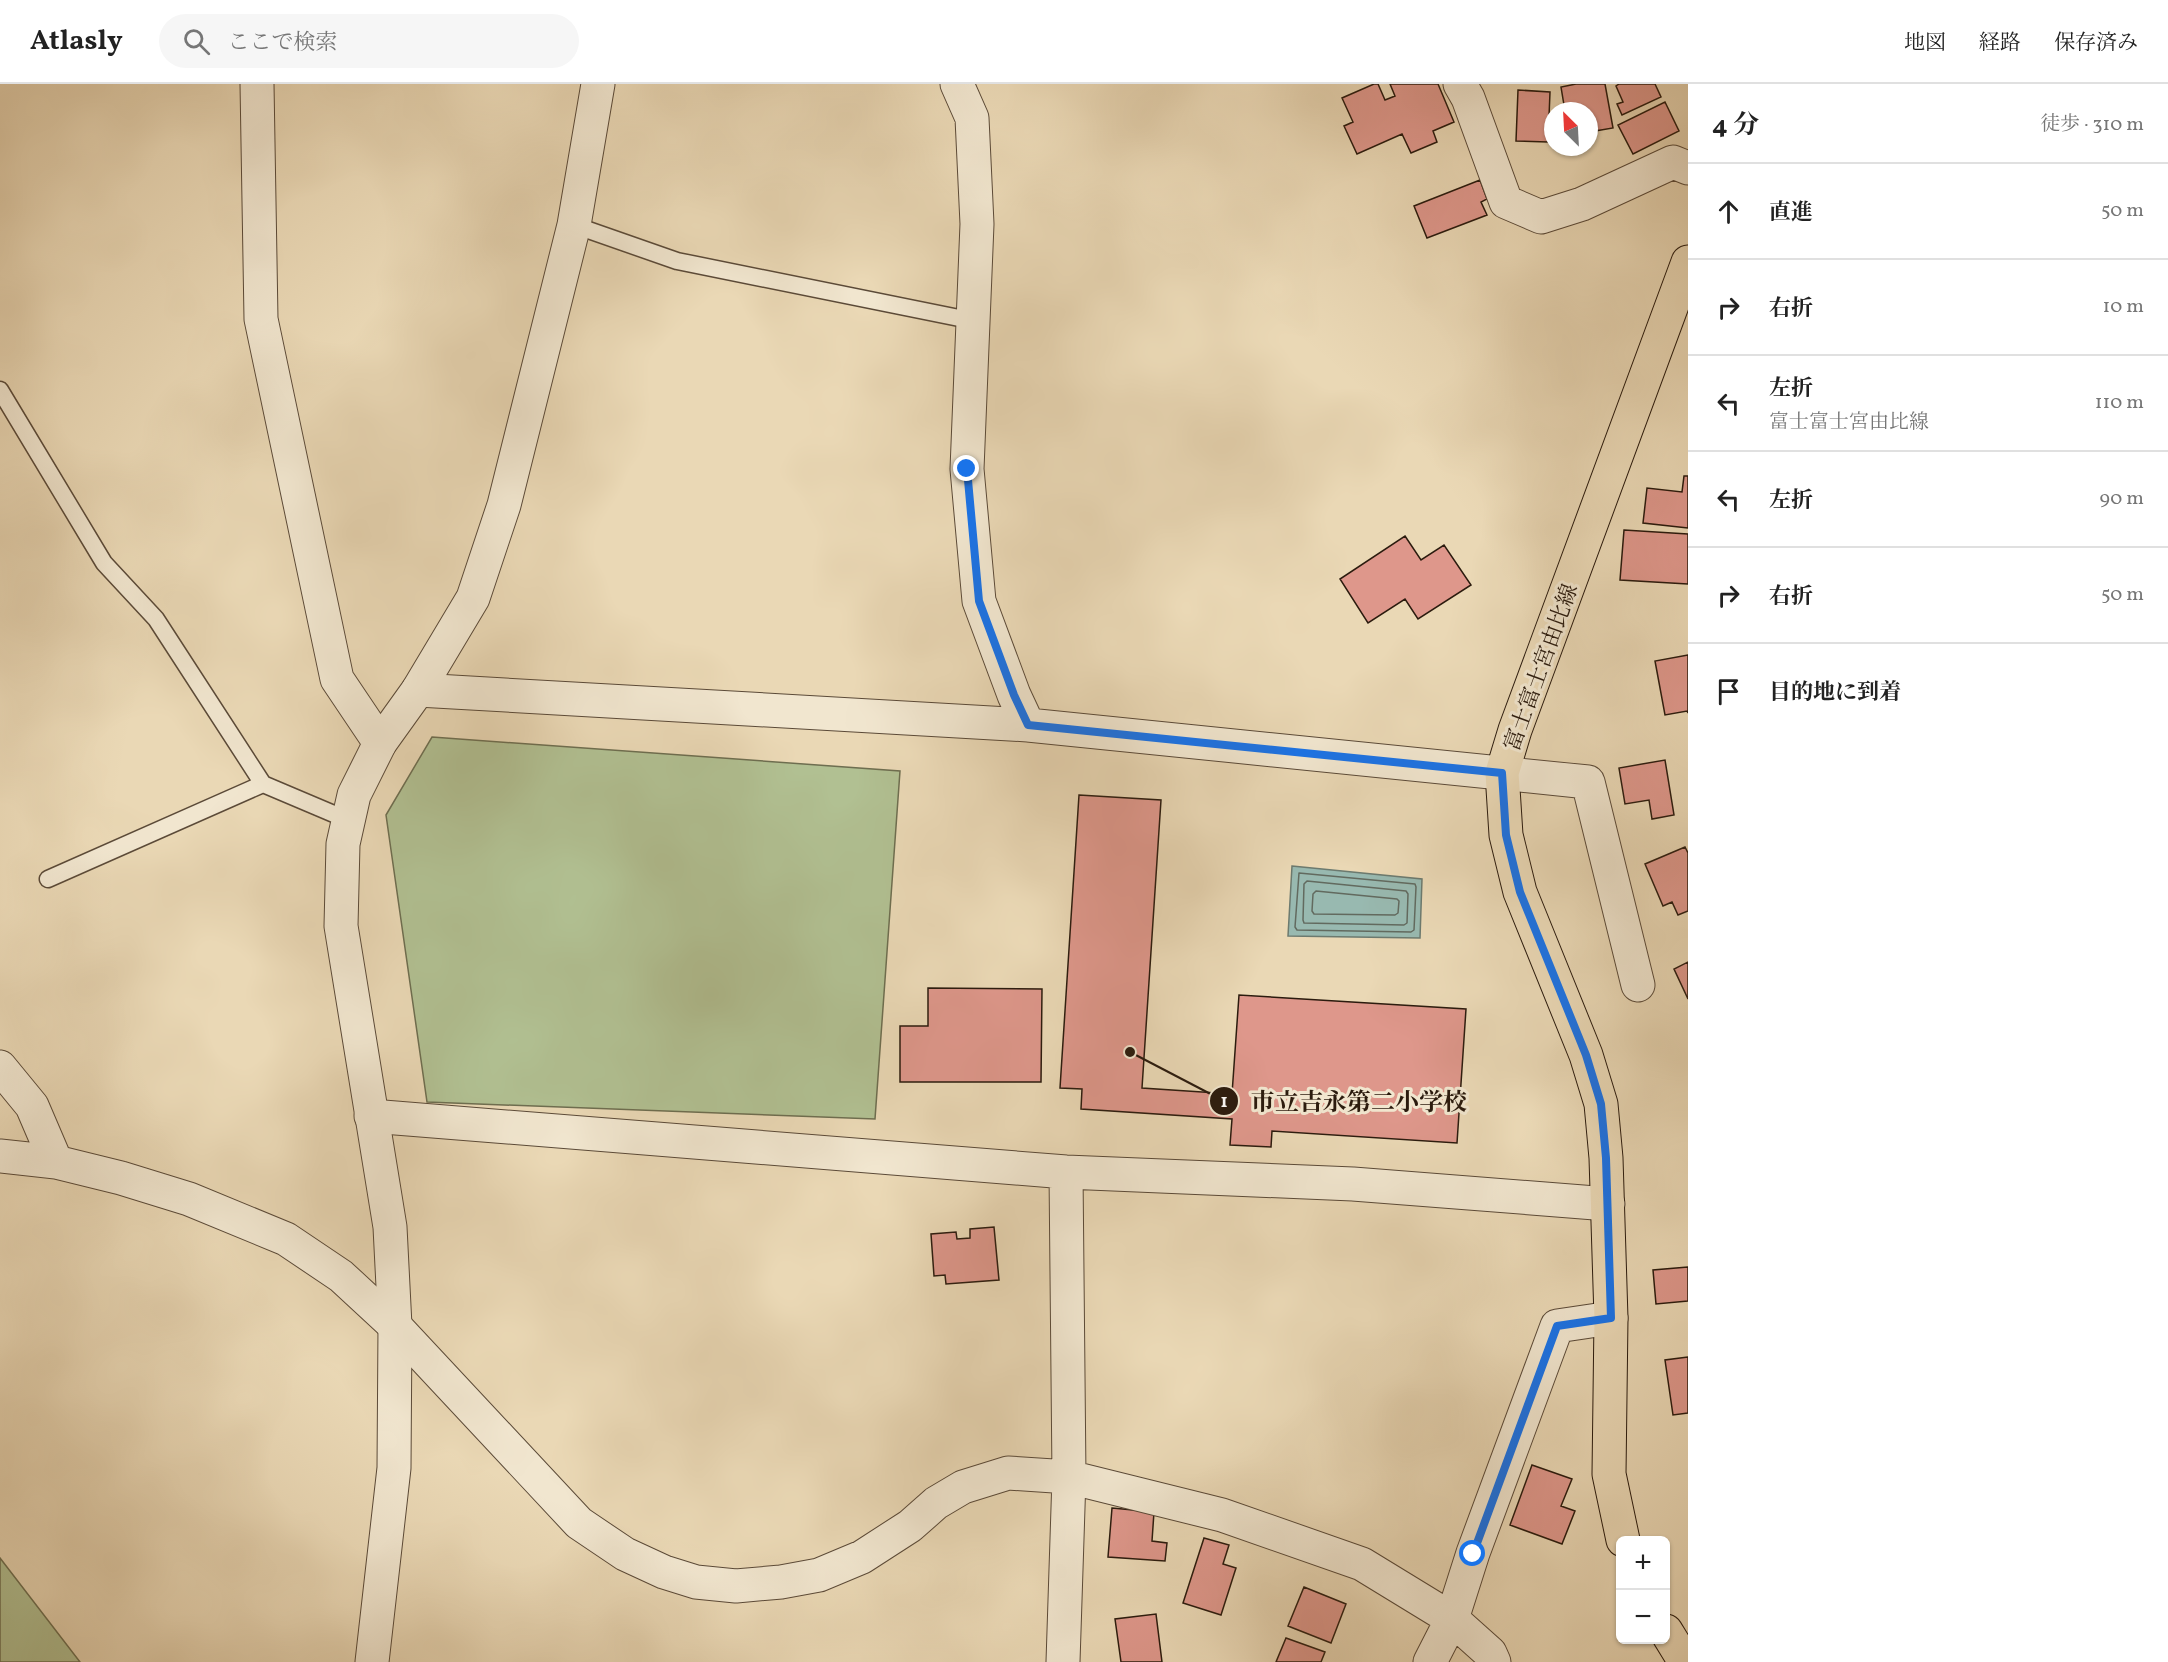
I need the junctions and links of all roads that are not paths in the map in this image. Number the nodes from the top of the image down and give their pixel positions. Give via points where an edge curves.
1 (257, 84) edge
2 (598, 84) edge
3 (957, 84) edge
4 (1460, 84) edge
5 (1688, 168) edge
6 (574, 225) junction
7 (1688, 262) edge
8 (974, 321) junction
9 (0, 390) edge
10 (418, 690) junction
11 (1028, 725) junction
12 (380, 742) junction
13 (1502, 773) junction
14 (263, 784) junction
15 (348, 820) junction
16 (48, 879) dead end
17 (1638, 985) dead end
18 (0, 1067) edge
19 (371, 1116) junction
20 (0, 1155) edge
21 (56, 1162) junction
22 (1066, 1172) junction
23 (1608, 1204) junction
24 (1611, 1318) junction
25 (395, 1326) junction
26 (1069, 1477) junction
27 (1622, 1536) edge
28 (1452, 1619) junction
29 (1670, 1639) edge
30 (372, 1662) edge
31 (1063, 1662) edge
32 (1430, 1662) edge
33 (1494, 1662) edge
34 (1685, 1662) edge

1 - 12 street via 261,319 337,679
2 - 6 street
3 - 8 street via 972,118 977,224
4 - 5 street via 1506,202 1541,218 1582,204 1673,162
6 - 8 lane via 677,261
6 - 10 street via 504,505 473,598
7 - 13 main road, 富士富士宮由比線
8 - 11 street via 967,469 979,601
9 - 14 lane via 104,563 156,619
10 - 11 street
10 - 12 street
11 - 13 street
12 - 15 street via 354,795
13 - 17 street via 1588,782
13 - 23 main road, 富士富士宮由比線 via 1506,835 1520,892 1586,1055 1601,1104
14 - 15 lane
14 - 16 lane
15 - 19 street via 343,844 341,926
18 - 21 street via 32,1106
19 - 22 street
19 - 25 street via 390,1227
20 - 21 street
21 - 25 street via 189,1199 286,1239 341,1276
22 - 23 street via 1353,1184
22 - 26 street
23 - 24 main road, 富士富士宮由比線
24 - 27 main road, 富士富士宮由比線 via 1609,1474
24 - 28 street via 1557,1326
25 - 26 street via 579,1522 625,1554 696,1582 736,1586 819,1575 862,1557 963,1487 1008,1473
25 - 30 street via 394,1468
26 - 28 street via 1222,1515 1362,1564
26 - 31 street
28 - 32 street
28 - 33 street via 1490,1653
29 - 34 main road

